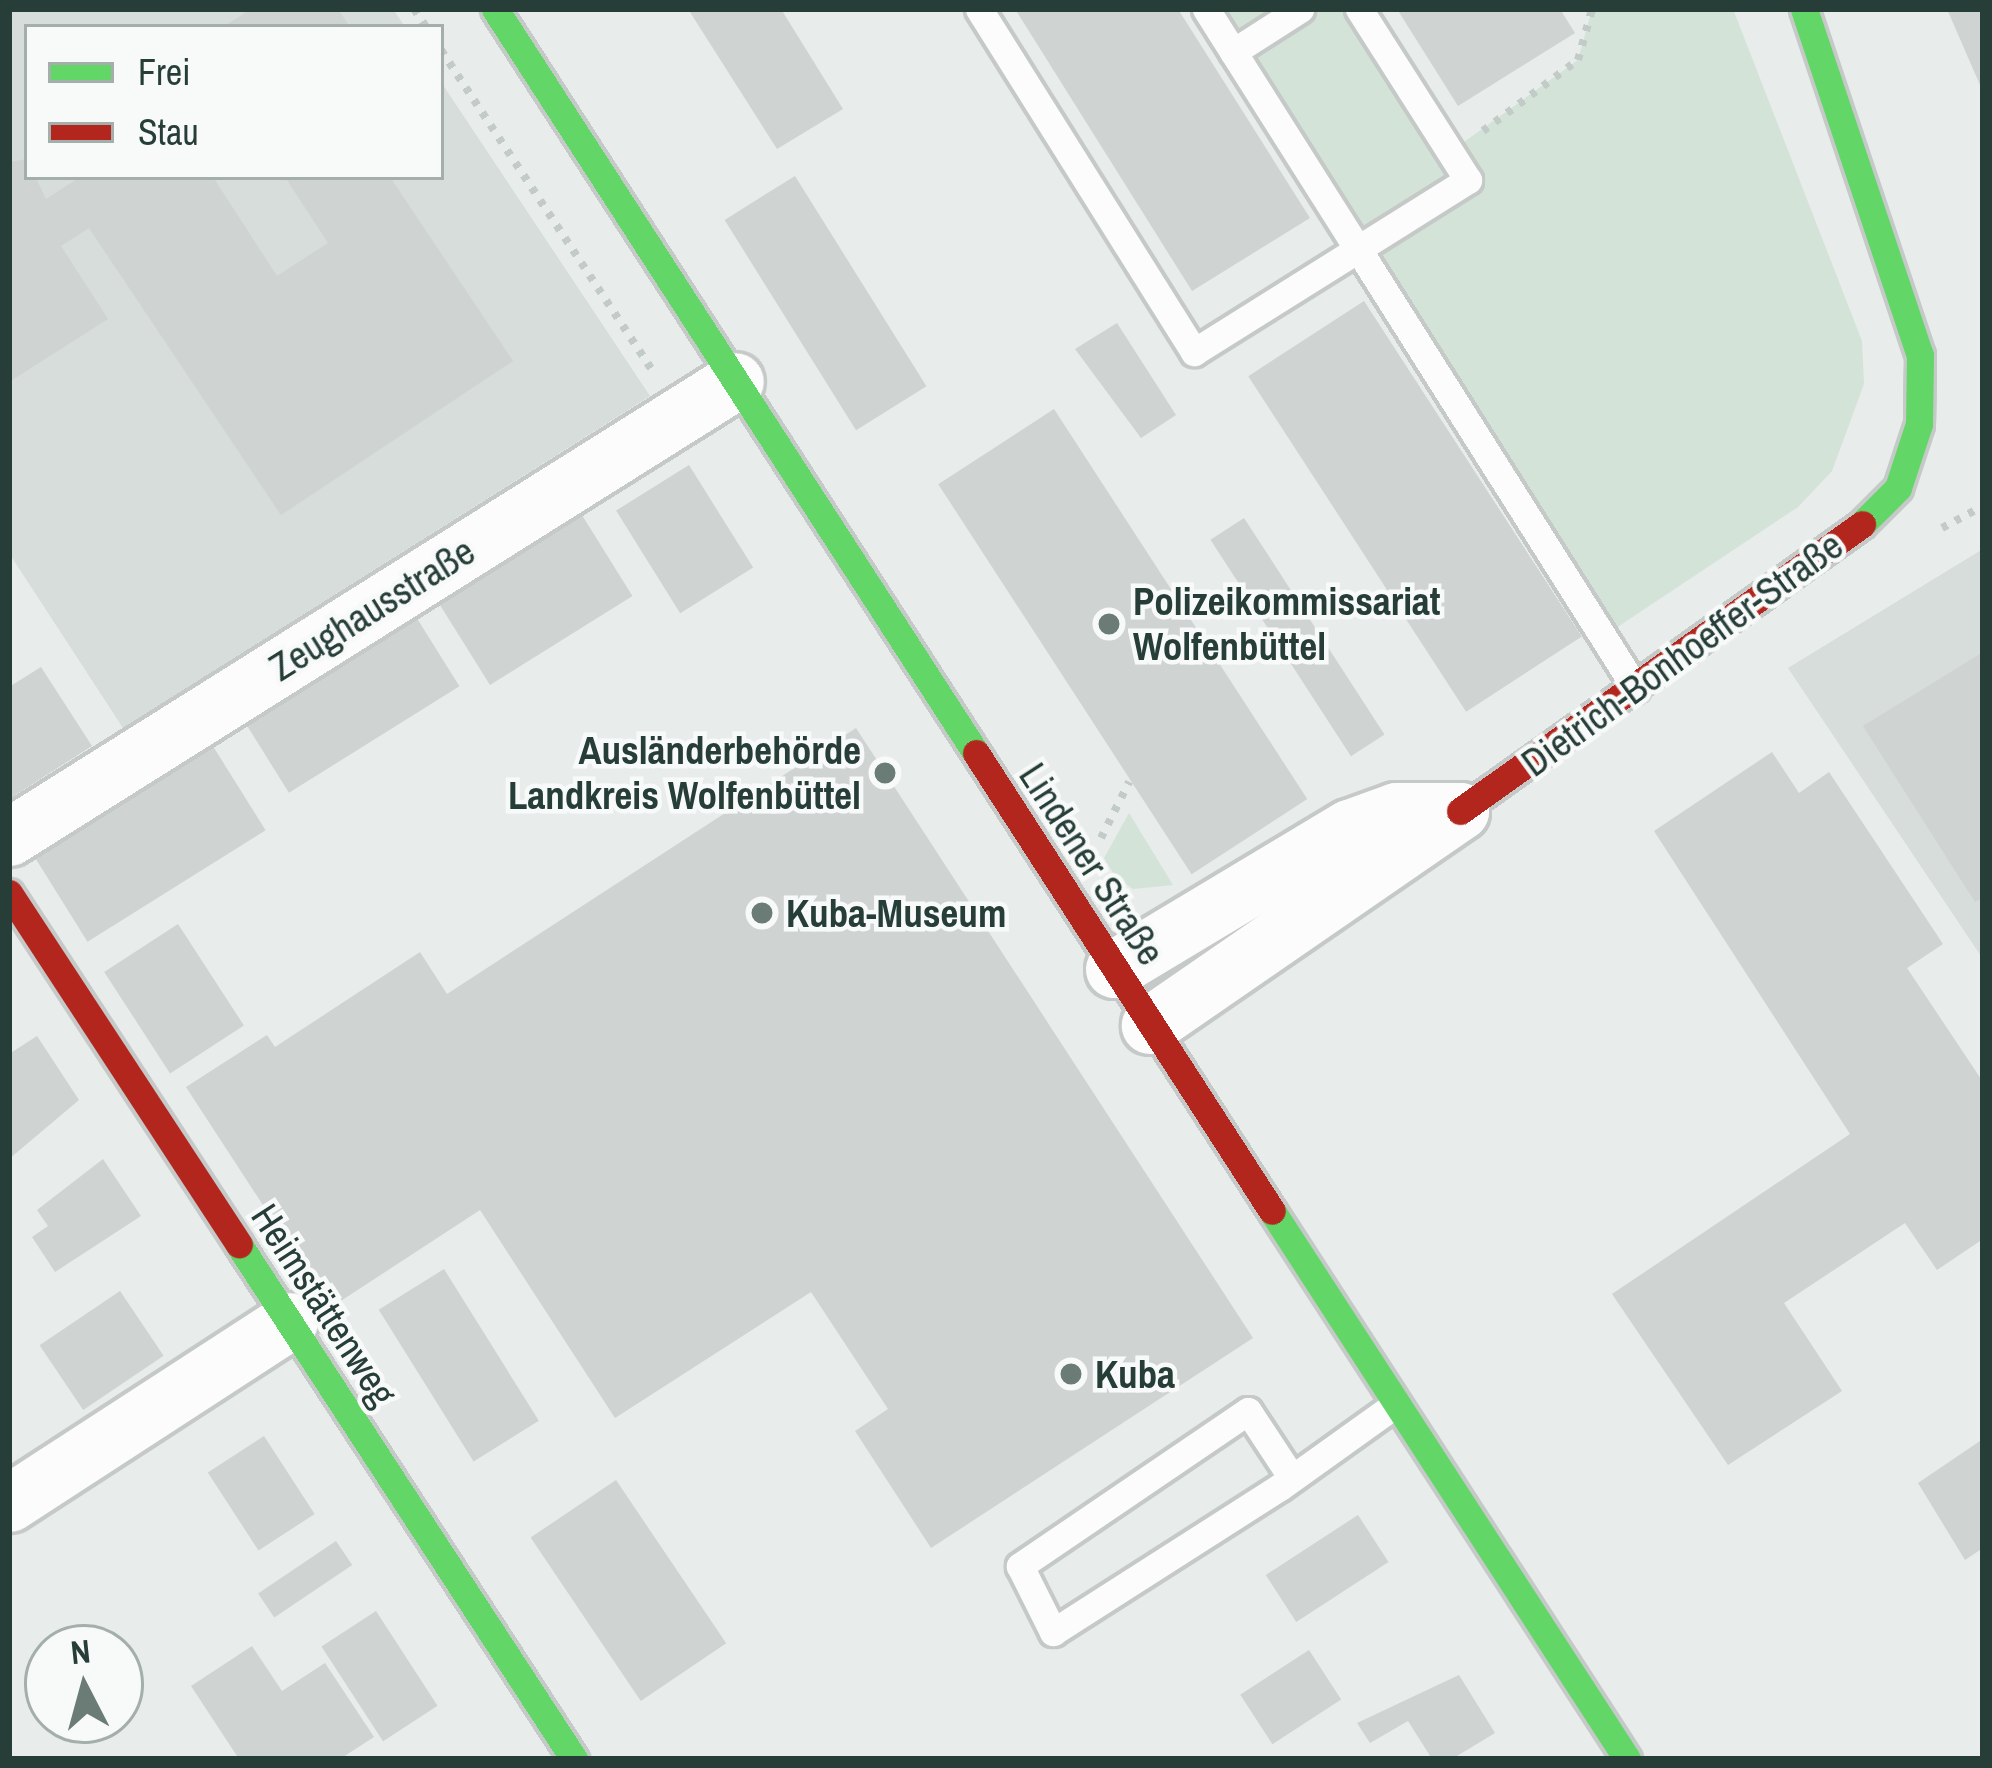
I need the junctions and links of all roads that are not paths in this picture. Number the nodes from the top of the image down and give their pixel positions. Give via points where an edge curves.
1 (495, 9) edge
2 (979, 9) edge
3 (1206, 9) edge
4 (1300, 9) edge
5 (1359, 9) edge
6 (1804, 9) edge
7 (1233, 52) junction
8 (1358, 250) junction
9 (735, 381) junction
10 (1636, 689) junction
11 (1460, 811) junction
12 (9, 838) edge
13 (9, 893) edge
14 (1114, 969) junction
15 (1150, 1025) junction
16 (289, 1321) junction
17 (1396, 1404) junction
18 (1292, 1478) junction
19 (9, 1503) edge
20 (574, 1759) edge
21 (1627, 1759) edge

1 - 9 main road, Lindener Straße
2 - 8 lane via 1194,352
3 - 7 lane
4 - 7 lane
5 - 8 lane via 1468,180
6 - 10 main road, Dietrich-Bonhoeffer-Straße via 1908,292 1919,424 1898,488 1832,553
7 - 8 lane
8 - 10 lane
9 - 12 street, Zeughausstraße
9 - 14 main road, Lindener Straße
10 - 11 main road, Dietrich-Bonhoeffer-Straße
11 - 14 street via 1396,811 1349,828
11 - 15 street, Dietrich-Bonhoeffer-Straße
13 - 16 main road, Heimstättenweg
14 - 15 main road, Lindener Straße
15 - 17 main road, Lindener Straße
16 - 19 street
16 - 20 main road, Heimstättenweg
17 - 18 lane
17 - 21 main road, Lindener Straße
18 - 18 lane via 1053,1633 1020,1566 1248,1411

